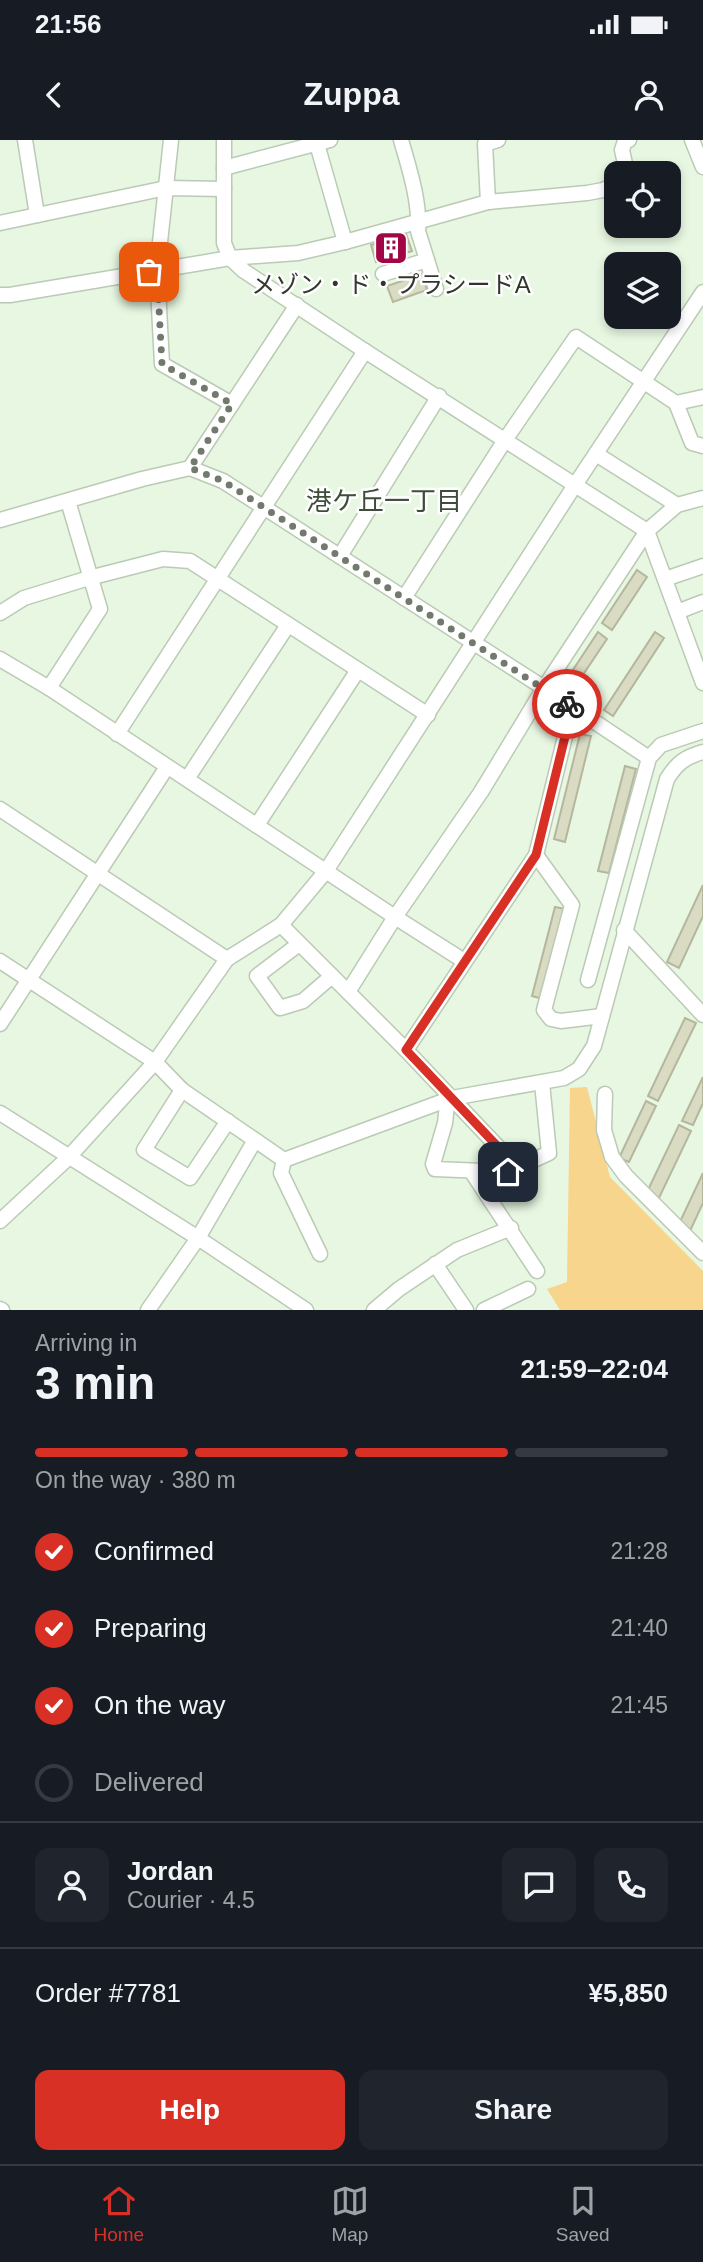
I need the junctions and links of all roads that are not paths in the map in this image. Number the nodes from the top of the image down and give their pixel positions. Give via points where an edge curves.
1 (24, 140) edge
2 (171, 140) edge
3 (224, 140) edge
4 (401, 140) edge
5 (629, 140) edge
6 (692, 140) edge
7 (489, 141) edge
8 (323, 142) edge
9 (624, 161) edge
10 (703, 166) edge
11 (224, 168) junction
12 (166, 188) junction
13 (224, 189) junction
14 (604, 190) edge
15 (488, 202) junction
16 (37, 215) junction
17 (418, 220) junction
18 (0, 223) edge
19 (345, 242) junction
20 (230, 258) junction
21 (427, 260) junction
22 (157, 270) junction
23 (383, 274) dead end
24 (436, 289) dead end
25 (703, 292) edge
26 (0, 295) edge
27 (297, 305) junction
28 (365, 351) junction
29 (642, 382) junction
30 (439, 396) junction
31 (703, 397) edge
32 (676, 403) junction
33 (232, 404) junction
34 (505, 440) junction
35 (703, 446) edge
36 (596, 454) junction
37 (190, 468) junction
38 (575, 485) junction
39 (703, 498) edge
40 (68, 501) junction
41 (677, 505) junction
42 (264, 508) junction
43 (0, 520) edge
44 (647, 530) junction
45 (340, 556) junction
46 (703, 566) edge
47 (219, 578) junction
48 (89, 579) junction
49 (665, 579) junction
50 (404, 598) junction
51 (703, 602) edge
52 (677, 612) junction
53 (0, 613) edge
54 (288, 625) junction
55 (474, 643) junction
56 (699, 659) edge
57 (2, 663) edge
58 (358, 670) junction
59 (703, 683) edge
60 (49, 688) junction
61 (544, 688) junction
62 (572, 708) junction
63 (428, 715) junction
64 (703, 731) edge
65 (117, 734) junction
66 (703, 751) edge
67 (649, 758) junction
68 (167, 767) junction
69 (187, 779) junction
70 (0, 809) edge
71 (257, 825) junction
72 (536, 855) junction
73 (326, 871) junction
74 (98, 873) junction
75 (395, 917) junction
76 (281, 925) junction
77 (624, 930) junction
78 (299, 944) junction
79 (227, 959) junction
80 (0, 961) edge
81 (464, 961) junction
82 (332, 976) junction
83 (29, 980) junction
84 (588, 980) dead end
85 (348, 992) junction
86 (703, 1015) edge
87 (602, 1016) junction
88 (0, 1024) edge
89 (406, 1050) junction
90 (155, 1062) junction
91 (542, 1083) junction
92 (182, 1090) junction
93 (605, 1094) dead end
94 (452, 1098) junction
95 (0, 1113) edge
96 (228, 1121) junction
97 (255, 1140) junction
98 (68, 1158) junction
99 (284, 1160) junction
100 (518, 1168) junction
101 (471, 1171) junction
102 (0, 1221) edge
103 (510, 1228) junction
104 (198, 1238) junction
105 (703, 1253) edge
106 (320, 1254) dead end
107 (435, 1264) junction
108 (537, 1271) dead end
109 (528, 1289) dead end
110 (148, 1310) edge
111 (306, 1310) edge
112 (374, 1310) edge
113 (466, 1310) edge
114 (484, 1310) edge

1 - 16 street
2 - 12 street
3 - 11 street
4 - 17 street
5 - 9 street via 622,150
6 - 10 street
7 - 15 street
8 - 11 street
8 - 19 street
11 - 13 street
12 - 13 street
12 - 16 street
12 - 22 street
13 - 20 street via 224,243
14 - 15 street
15 - 17 street
16 - 18 street
17 - 19 street
17 - 21 street
19 - 20 street via 298,253
20 - 22 street
20 - 27 street
21 - 23 street
21 - 24 street
22 - 26 street
22 - 33 street via 162,364
25 - 29 street
27 - 28 street
27 - 33 street
28 - 30 street
28 - 42 street
29 - 32 street
29 - 34 street via 576,337
29 - 36 street
30 - 34 street
30 - 45 street
31 - 32 street
32 - 35 street via 692,443
33 - 37 street
34 - 38 street
34 - 50 street
36 - 38 street
36 - 41 street
37 - 40 street
37 - 42 street via 223,481
38 - 44 street
38 - 55 street
39 - 41 street
40 - 43 street
40 - 48 street
41 - 44 street
42 - 45 street
42 - 47 street
44 - 49 street
44 - 61 street
45 - 50 street
46 - 49 street
47 - 48 street via 190,561 163,559
47 - 54 street
47 - 65 street
48 - 53 street via 24,598
48 - 60 street via 100,608
49 - 52 street
50 - 55 street
51 - 52 street
52 - 56 street
54 - 58 street
54 - 69 street
55 - 61 street
55 - 63 street
56 - 59 street
57 - 60 street
58 - 63 street
58 - 71 street
60 - 65 street
61 - 62 street
61 - 75 street via 481,792
62 - 67 street
62 - 72 street
63 - 73 street
64 - 67 street via 661,745
65 - 68 street
66 - 77 street via 686,756 667,779
67 - 84 street
68 - 69 street
68 - 74 street
69 - 71 street
70 - 74 street
71 - 73 street
72 - 81 street
72 - 87 street via 572,905 544,1010 551,1019 561,1021
73 - 75 street
73 - 76 street
74 - 79 street
74 - 83 street
75 - 81 street
75 - 85 street
76 - 78 street
76 - 79 street
77 - 86 street
77 - 87 street
78 - 82 street
78 - 82 street via 257,976 280,1008 303,1001
79 - 90 street
80 - 83 street
81 - 89 street
82 - 85 street
83 - 88 street
83 - 90 street
85 - 89 street
87 - 91 street via 594,1046 579,1069
89 - 94 street
90 - 92 street
90 - 98 street
91 - 94 street
91 - 100 street via 549,1153
92 - 96 street
92 - 96 street via 144,1150 190,1178
93 - 105 street via 604,1130 612,1157
94 - 99 street
94 - 100 street
94 - 101 street via 433,1164 435,1169
95 - 98 street
96 - 97 street
97 - 99 street
97 - 104 street
98 - 102 street
98 - 104 street
99 - 106 street via 281,1173
100 - 101 street
101 - 103 street
103 - 107 street
103 - 108 street
104 - 110 street
104 - 111 street
107 - 112 street
107 - 113 street
109 - 114 street

